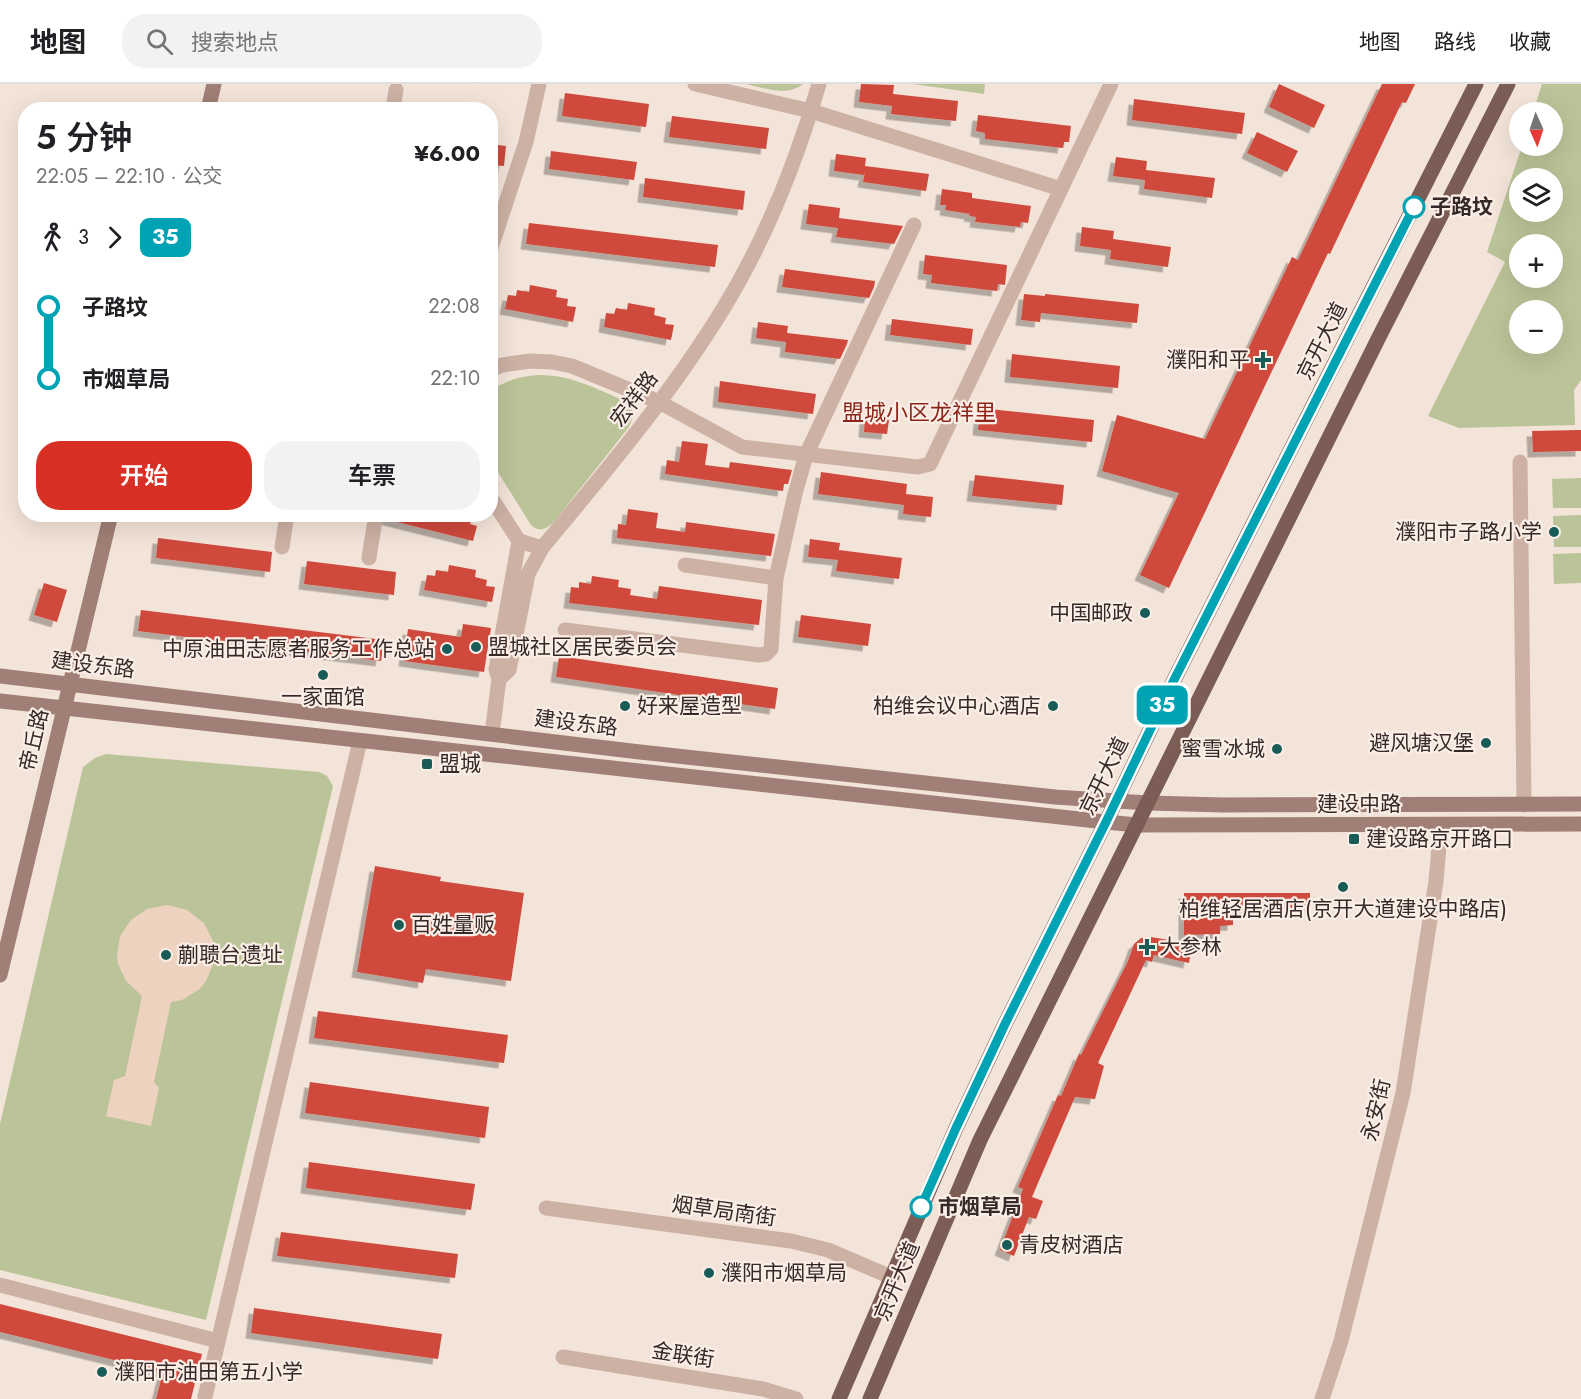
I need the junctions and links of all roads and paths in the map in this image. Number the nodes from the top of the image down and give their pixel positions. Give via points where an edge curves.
1 (214, 84) edge
2 (539, 84) edge
3 (695, 84) edge
4 (819, 84) edge
5 (1111, 84) edge
6 (1476, 84) edge
7 (1508, 84) edge
8 (396, 90) dead end
9 (210, 102) edge
10 (394, 102) edge
11 (811, 111) junction
12 (1061, 189) junction
13 (914, 225) dead end
14 (498, 227) edge
15 (498, 367) edge
16 (659, 402) junction
17 (806, 455) junction
18 (1520, 462) dead end
19 (498, 508) edge
20 (109, 522) edge
21 (286, 522) edge
22 (375, 522) edge
23 (519, 541) junction
24 (282, 547) dead end
25 (542, 548) junction
26 (369, 558) dead end
27 (685, 565) dead end
28 (776, 578) junction
29 (565, 630) dead end
30 (0, 676) edge
31 (499, 679) junction
32 (70, 683) junction
33 (0, 702) edge
34 (63, 709) junction
35 (492, 734) junction
36 (360, 741) junction
37 (1116, 801) junction
38 (1148, 803) junction
39 (1581, 804) edge
40 (1524, 805) junction
41 (1106, 822) junction
42 (1581, 824) edge
43 (1137, 825) junction
44 (1441, 825) junction
45 (0, 975) edge
46 (546, 1208) dead end
47 (891, 1277) junction
48 (0, 1285) edge
49 (219, 1341) junction
50 (563, 1357) dead end
51 (205, 1397) dead end
52 (796, 1399) edge
53 (839, 1399) edge
54 (870, 1399) edge
55 (1322, 1399) edge

1 - 9 main road
2 - 14 street via 526,142
3 - 11 street
4 - 11 street, 宏祥路
5 - 12 street
6 - 37 main road, 京开大道
7 - 38 main road, 京开大道
8 - 10 street
11 - 12 street
11 - 16 street, 宏祥路 via 778,203 752,255 724,308
12 - 17 street via 930,464 918,467
13 - 17 street
15 - 16 street via 530,361 573,366
16 - 17 street via 742,447
16 - 25 street, 宏祥路
17 - 28 street
18 - 40 street
19 - 23 street
20 - 32 main road, 帝丘路
21 - 24 street
22 - 26 street
23 - 25 street
23 - 31 street via 496,669
25 - 31 street, 宏祥路 via 528,574 509,670
27 - 28 street
28 - 29 street via 771,649 766,654
30 - 32 main road, 建设东路
31 - 35 street, 宏祥路
32 - 34 main road, 帝丘路
32 - 35 main road, 建设东路
33 - 34 main road, 建设东路
34 - 36 main road, 建设东路
34 - 45 main road, 帝丘路
35 - 37 main road, 建设东路 via 834,774
36 - 41 main road, 建设东路
36 - 49 street
37 - 38 main road, 建设东路
37 - 41 main road, 京开大道
38 - 40 main road, 建设中路
38 - 43 main road, 京开大道
39 - 40 main road, 建设中路
41 - 43 main road, 建设东路
41 - 47 main road, 京开大道 via 970,1097
42 - 44 main road, 建设中路
43 - 44 main road, 建设中路
43 - 54 main road, 京开大道 via 980,1140
44 - 55 street, 永安街 via 1403,1093 1341,1341
46 - 47 street, 烟草局南街 via 791,1241 828,1250
47 - 53 main road, 京开大道
48 - 49 street
49 - 51 street
50 - 52 street, 金联街 via 763,1389

